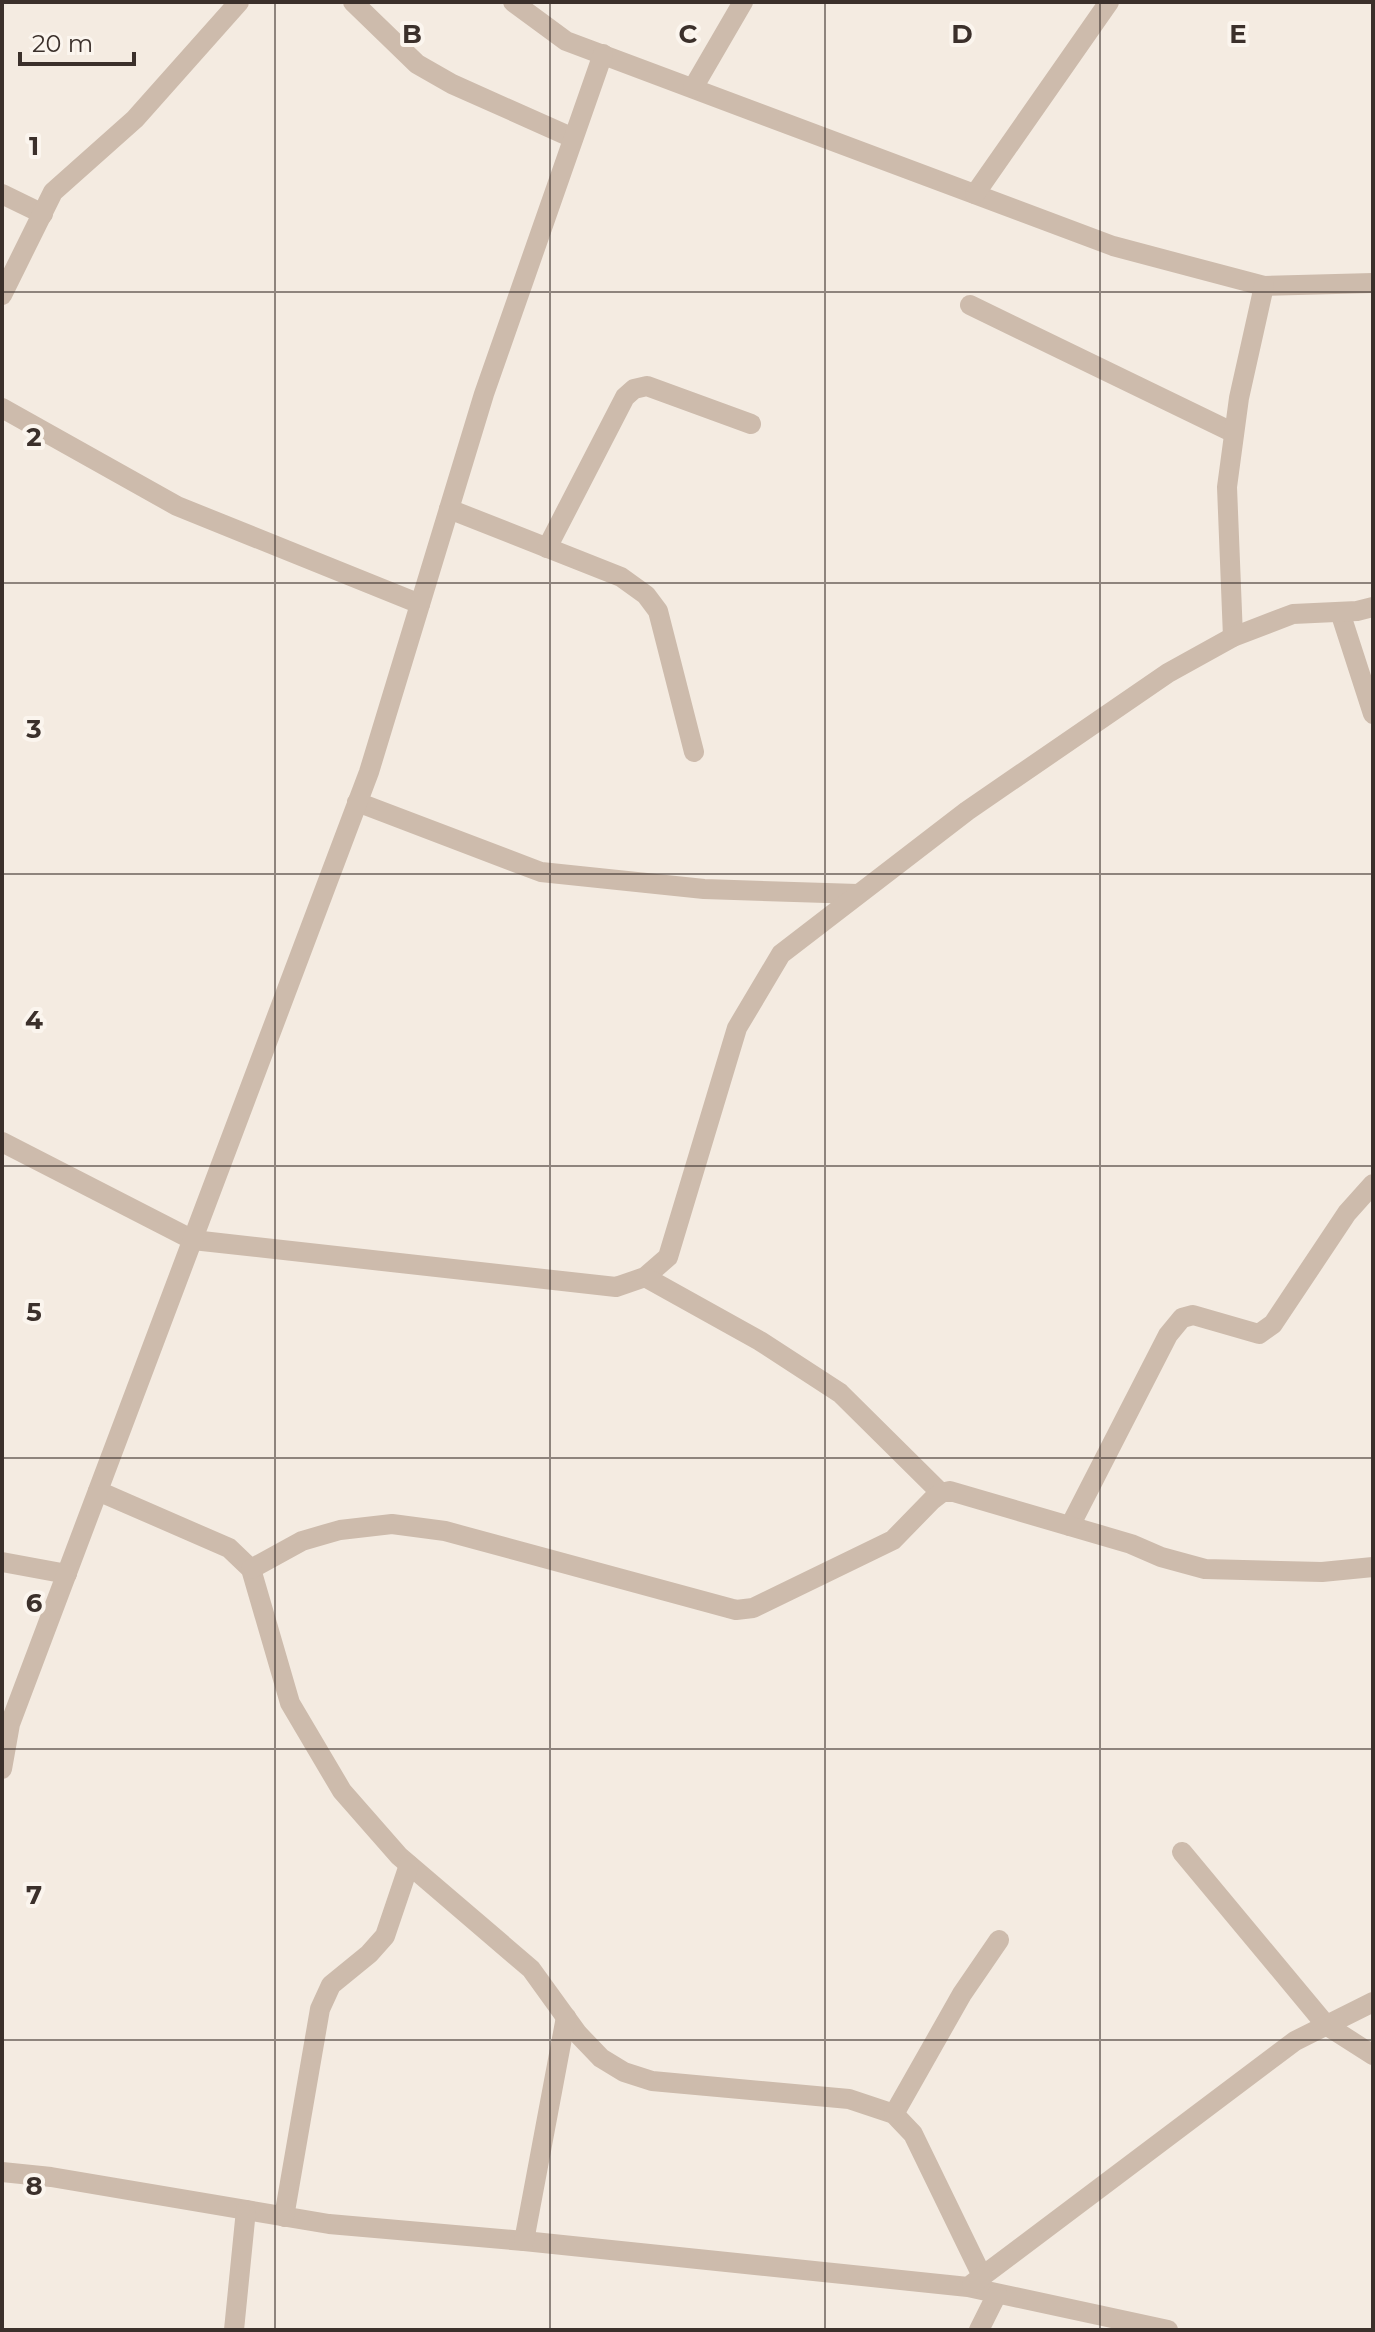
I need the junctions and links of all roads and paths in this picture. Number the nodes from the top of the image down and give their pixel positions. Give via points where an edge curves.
1 (239, 2) edge
2 (353, 2) edge
3 (513, 2) edge
4 (743, 2) edge
5 (1109, 2) edge
6 (603, 54) junction
7 (693, 88) junction
8 (573, 138) junction
9 (2, 194) edge
10 (975, 194) junction
11 (43, 214) junction
12 (1373, 283) edge
13 (1264, 286) junction
14 (2, 295) edge
15 (970, 305) dead end
16 (2, 408) edge
17 (751, 424) dead end
18 (1234, 433) junction
19 (449, 509) junction
20 (547, 548) junction
21 (420, 604) junction
22 (1373, 607) edge
23 (1340, 612) junction
24 (1233, 637) junction
25 (1373, 714) edge
26 (694, 752) dead end
27 (357, 802) junction
28 (858, 894) junction
29 (2, 1142) edge
30 (1373, 1184) edge
31 (193, 1240) junction
32 (645, 1277) junction
33 (98, 1491) junction
34 (941, 1493) junction
35 (1070, 1526) junction
36 (2, 1562) edge
37 (1373, 1567) edge
38 (251, 1569) junction
39 (67, 1574) junction
40 (2, 1769) edge
41 (1182, 1852) dead end
42 (409, 1865) junction
43 (999, 1940) dead end
44 (1373, 2002) edge
45 (566, 2017) junction
46 (1326, 2025) junction
47 (1373, 2055) edge
48 (894, 2114) junction
49 (2, 2172) edge
50 (246, 2210) junction
51 (284, 2217) junction
52 (524, 2241) junction
53 (975, 2282) junction
54 (997, 2294) junction
55 (234, 2330) edge
56 (979, 2330) edge
57 (1168, 2330) edge

1 - 11 street via 135,119 53,192
2 - 8 street via 417,64
3 - 6 street via 566,41
4 - 7 street
5 - 10 street
6 - 7 street
6 - 8 street
7 - 10 street
8 - 19 street
9 - 11 street
10 - 13 street via 1113,246
11 - 14 street
12 - 13 street
13 - 18 street
15 - 18 street
16 - 21 street via 177,506
17 - 20 street via 647,386 634,389 625,397
18 - 24 street via 1227,487
19 - 20 street
19 - 21 street
20 - 26 street via 621,577 658,611
21 - 27 street
22 - 23 street
23 - 24 street via 1293,614
23 - 25 street
24 - 28 street via 1168,673
27 - 28 street via 541,872 704,889
27 - 31 street
28 - 32 street via 781,954 753,999 737,1028 668,1257
29 - 31 street
30 - 35 street via 1347,1213 1273,1324 1259,1334 1193,1315 1182,1318 1168,1335
31 - 32 street via 616,1287
31 - 33 street
32 - 34 street via 840,1393
33 - 38 street via 229,1548
33 - 39 street
34 - 35 street via 950,1491
34 - 38 street via 893,1540 753,1608 736,1610 445,1531 392,1524 302,1541
35 - 37 street via 1205,1569 1322,1572
36 - 39 street
38 - 42 street via 290,1703 342,1791
39 - 40 street via 10,1724
41 - 46 street
42 - 45 street via 531,1969
42 - 51 street via 385,1936 331,1985 320,2009
43 - 48 street
44 - 46 street
45 - 48 street via 601,2058 652,2081 849,2099
45 - 52 street
46 - 47 street
46 - 53 street via 1295,2041
48 - 53 street via 913,2134
49 - 50 street
50 - 51 street
50 - 55 street
51 - 52 street
52 - 53 street
53 - 54 street
54 - 56 street
54 - 57 street

